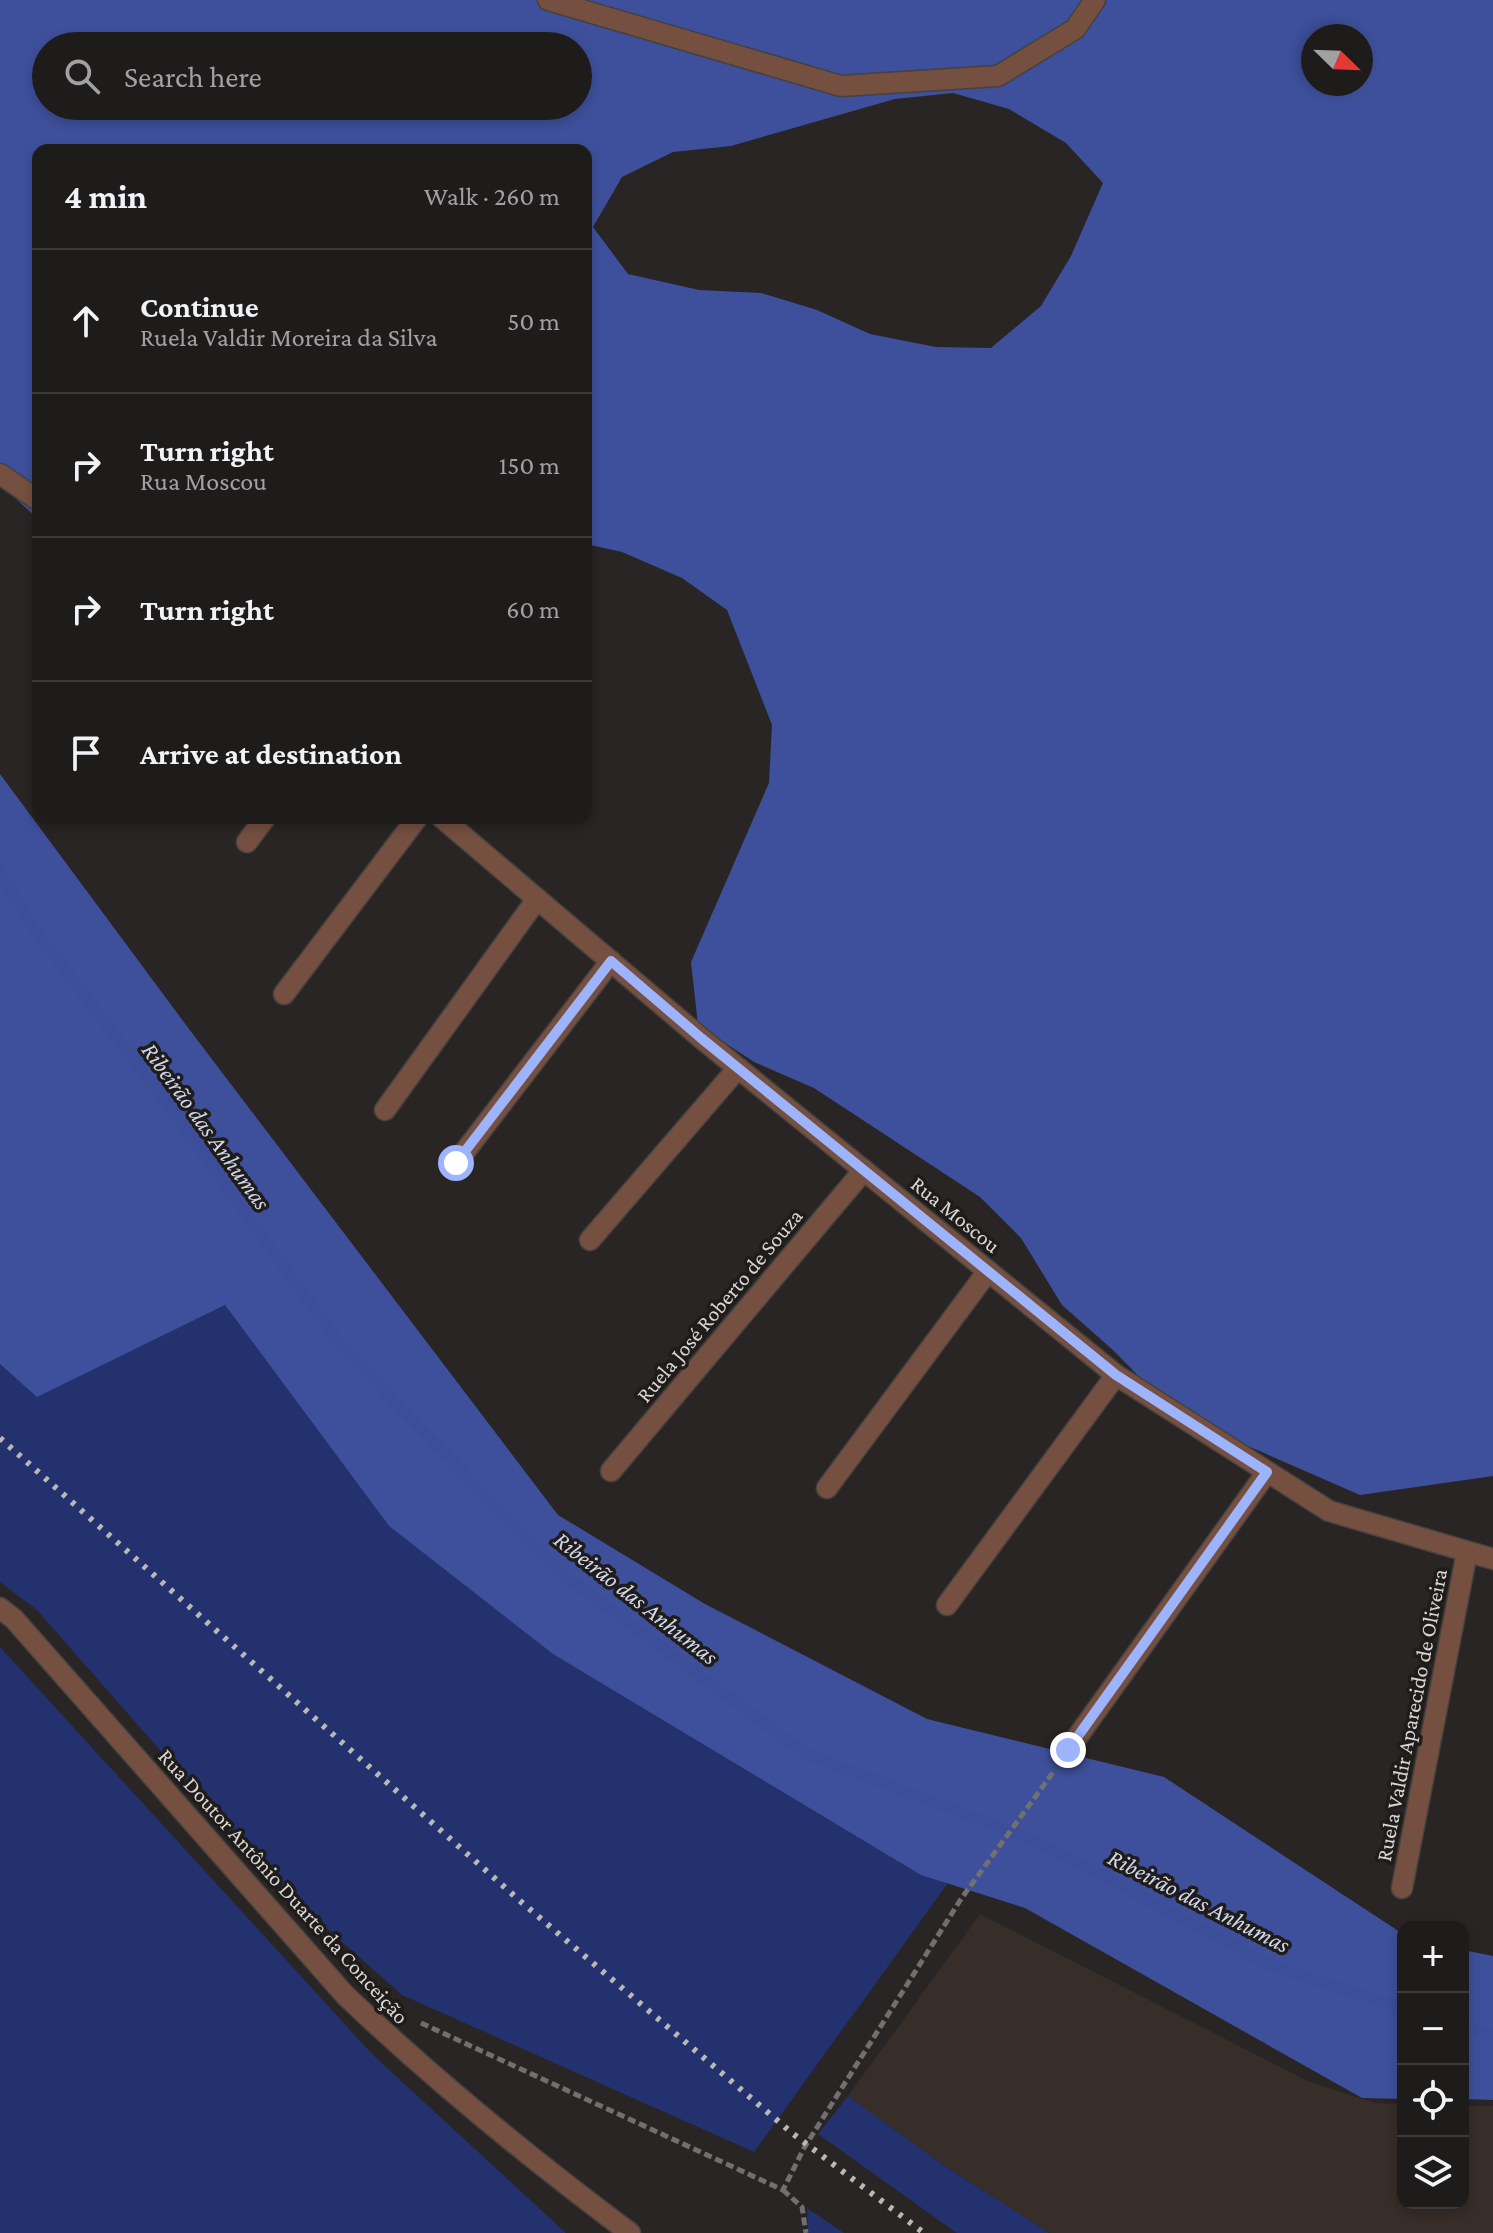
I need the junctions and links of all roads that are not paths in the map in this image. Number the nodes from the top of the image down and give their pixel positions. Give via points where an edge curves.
1 (548, 0) edge
2 (1095, 0) edge
3 (0, 474) edge
4 (32, 496) edge
5 (260, 824) edge
6 (412, 824) edge
7 (449, 824) edge
8 (247, 842) dead end
9 (537, 899) junction
10 (611, 961) junction
11 (284, 994) dead end
12 (738, 1068) junction
13 (385, 1110) dead end
14 (456, 1163) dead end
15 (864, 1170) junction
16 (590, 1240) dead end
17 (988, 1271) junction
18 (1116, 1375) junction
19 (611, 1471) dead end
20 (1267, 1472) junction
21 (827, 1488) dead end
22 (1467, 1552) junction
23 (1493, 1559) edge
24 (947, 1605) dead end
25 (0, 1608) edge
26 (1068, 1750) road end
27 (1402, 1888) dead end
28 (630, 2233) edge

1 - 2 street via 841,86 998,76 1075,29
3 - 4 street
5 - 8 street
6 - 11 street
7 - 9 street, Rua Moscou
9 - 10 street, Rua Moscou
9 - 13 street
10 - 12 street, Rua Moscou
10 - 14 street
12 - 15 street, Rua Moscou
12 - 16 street
15 - 17 street, Rua Moscou
15 - 19 street, Ruela José Roberto de Souza
17 - 18 street, Rua Moscou
17 - 21 street
18 - 20 street, Rua Moscou
18 - 24 street
20 - 22 street, Rua Moscou via 1329,1511
20 - 26 street
22 - 23 street, Rua Moscou
22 - 27 street, Ruela Valdir Aparecido de Oliveira
25 - 28 street, Rua Doutor Antônio Duarte da Conceição via 345,1995 397,2045

